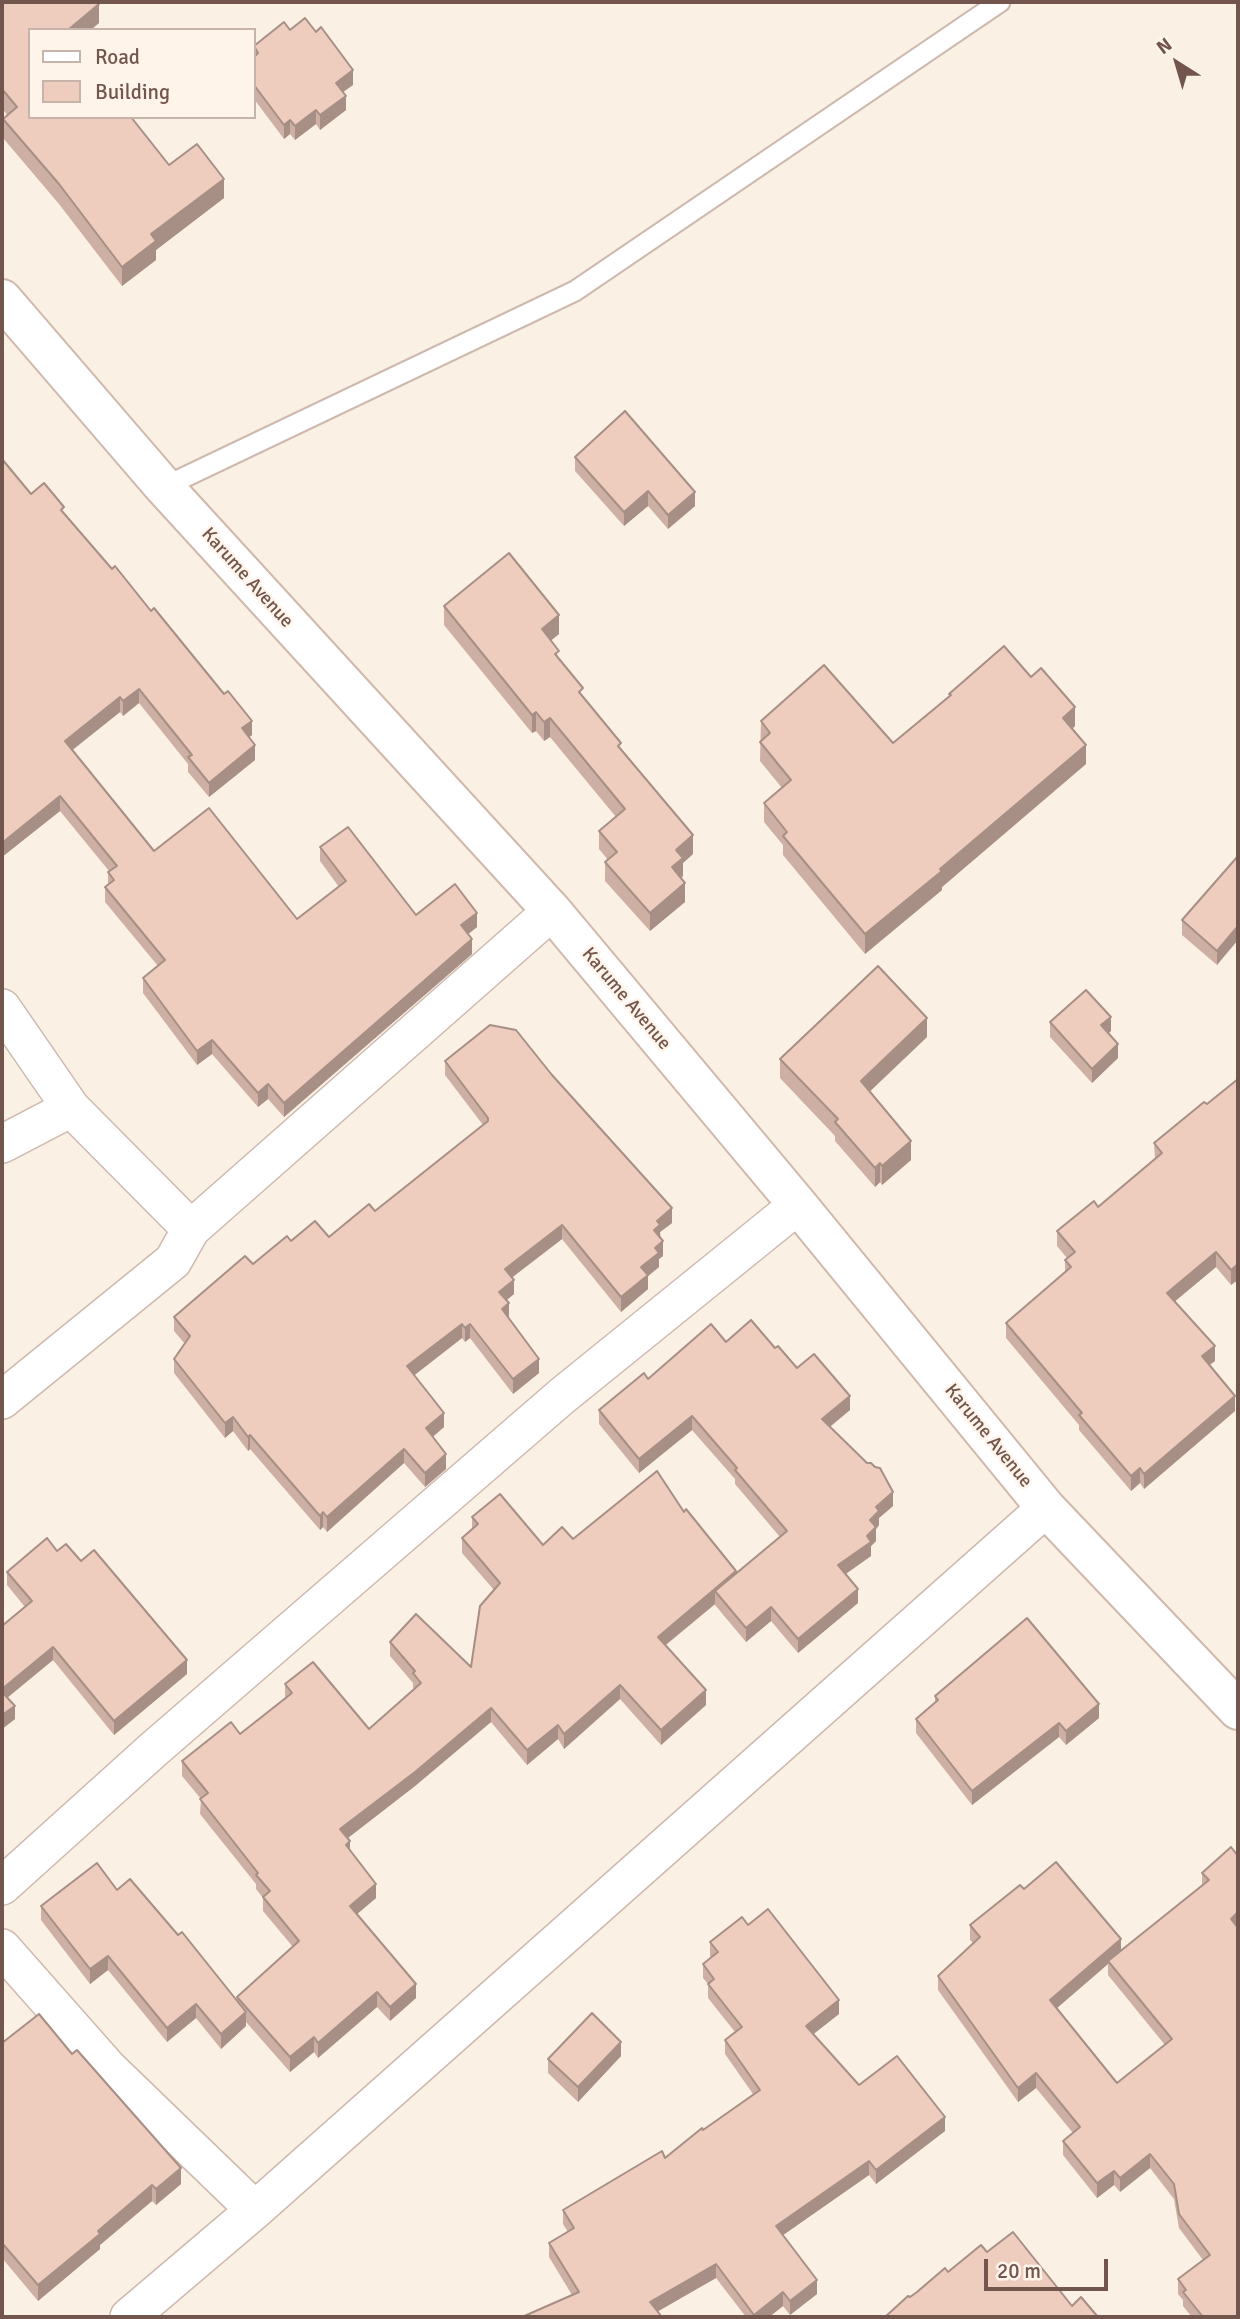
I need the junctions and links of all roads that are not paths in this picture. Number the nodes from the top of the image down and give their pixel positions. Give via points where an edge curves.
1 (1000, 2) edge
2 (2, 299) edge
3 (164, 486) junction
4 (552, 911) junction
5 (2, 1009) edge
6 (71, 1108) junction
7 (2, 1144) edge
8 (798, 1205) junction
9 (191, 1229) junction
10 (2, 1400) edge
11 (1046, 1508) junction
12 (1238, 1710) edge
13 (2, 1886) edge
14 (2, 1948) edge
15 (255, 2210) junction
16 (129, 2317) edge

1 - 3 lane via 575,291
2 - 3 main road, Karume Avenue
3 - 4 main road, Karume Avenue
4 - 8 main road, Karume Avenue
4 - 9 street
5 - 6 street
6 - 7 street
6 - 9 street
8 - 11 main road, Karume Avenue
8 - 13 street via 562,1396
9 - 10 street via 173,1261
11 - 12 main road, Karume Avenue
11 - 15 street
14 - 15 street via 108,2068
15 - 16 street

